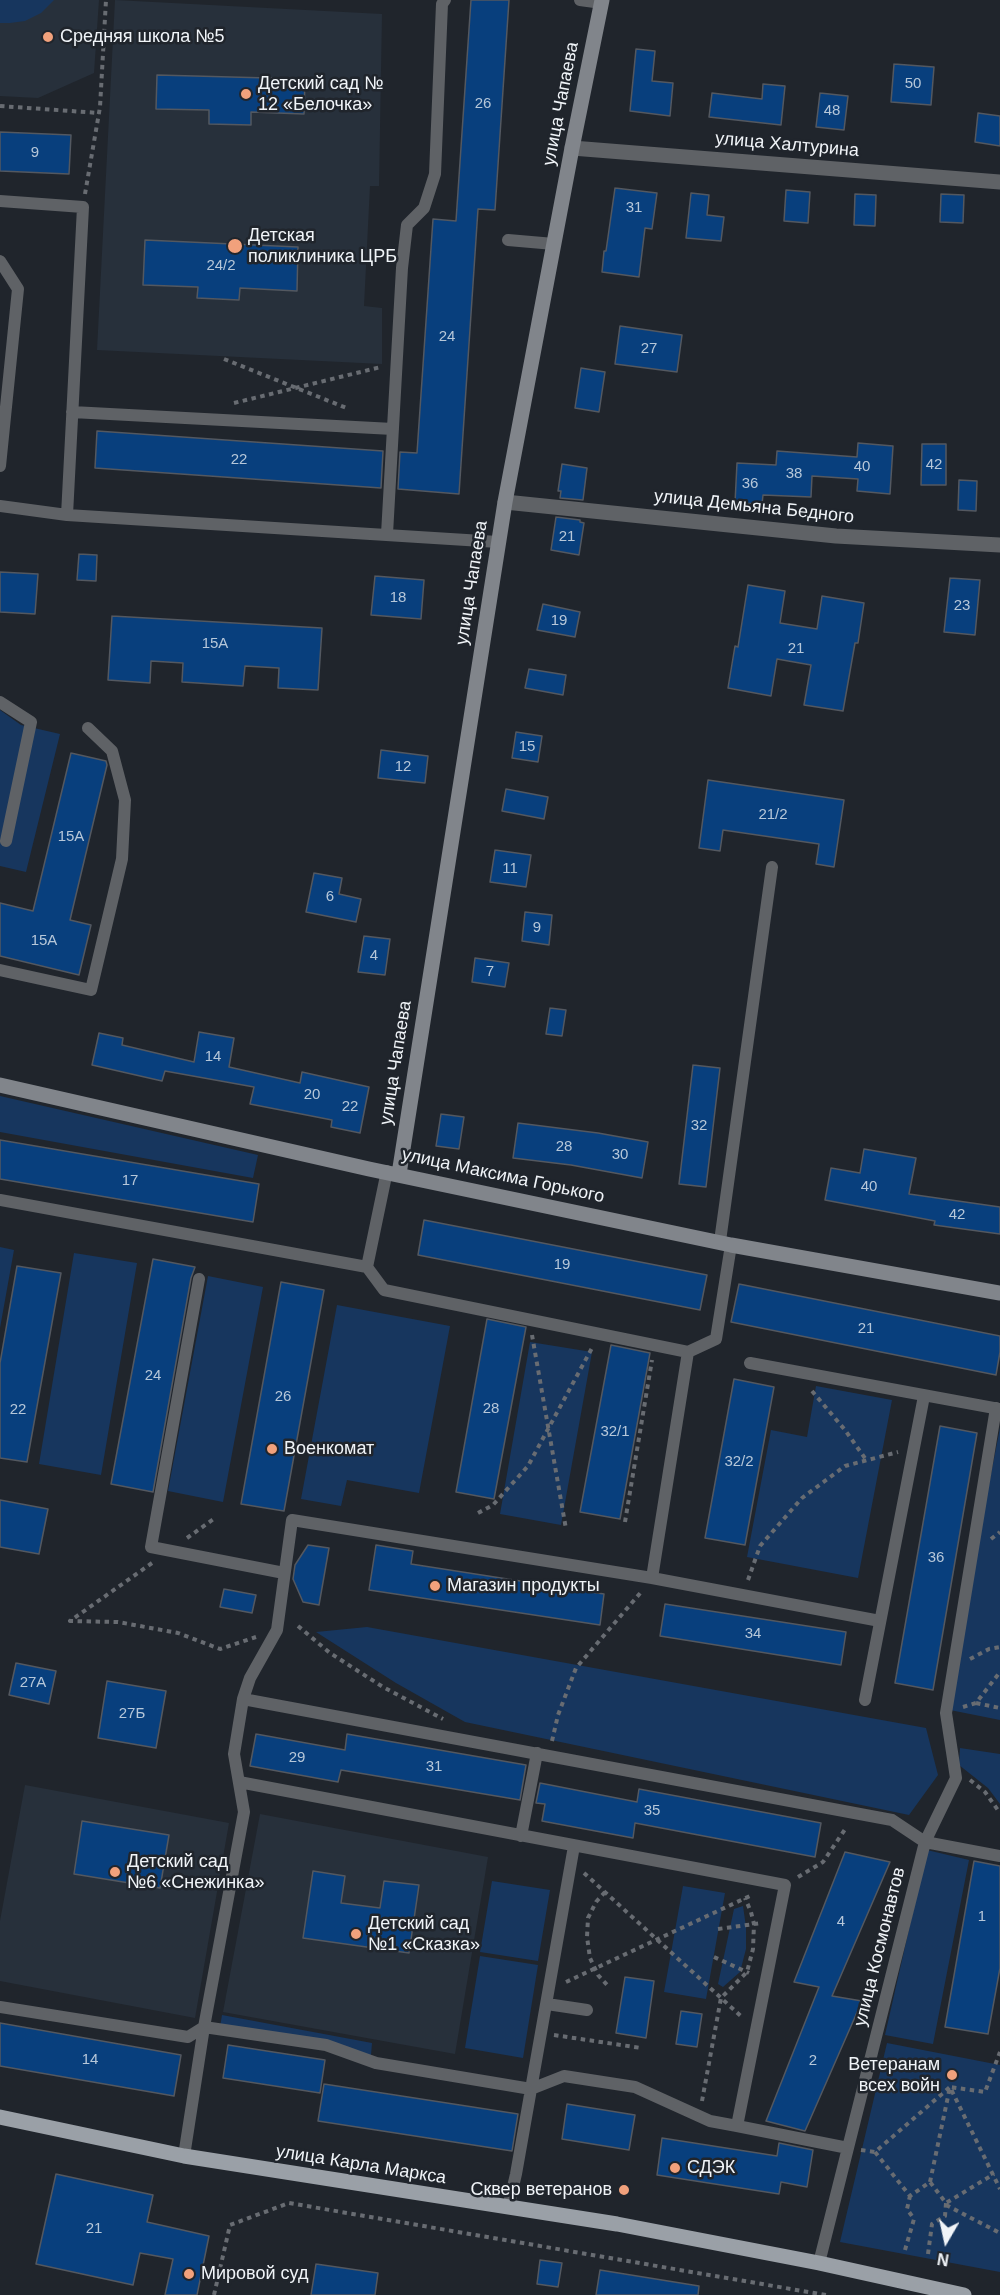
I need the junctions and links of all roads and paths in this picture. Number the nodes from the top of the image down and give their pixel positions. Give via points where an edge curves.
1 (106, 0) edge
2 (445, 0) edge
3 (580, 0) edge
4 (602, 2) edge
5 (0, 106) edge
6 (99, 113) junction
7 (572, 148) junction
8 (1000, 182) edge
9 (0, 201) edge
10 (83, 207) junction
11 (508, 240) dead end
12 (554, 244) junction
13 (0, 261) edge
14 (397, 356) junction
15 (11, 359) junction
16 (224, 359) dead end
17 (0, 370) edge
18 (294, 388) junction
19 (72, 412) junction
20 (224, 420) junction
21 (363, 427) junction
22 (393, 429) junction
23 (0, 466) edge
24 (505, 502) junction
25 (0, 506) edge
26 (67, 515) junction
27 (387, 534) junction
28 (498, 542) junction
29 (1000, 545) edge
30 (0, 702) edge
31 (88, 728) dead end
32 (6, 841) dead end
33 (772, 867) dead end
34 (0, 970) edge
35 (0, 1085) edge
36 (393, 1173) junction
37 (0, 1200) edge
38 (726, 1243) junction
39 (367, 1267) junction
40 (199, 1279) dead end
41 (1000, 1293) edge
42 (530, 1320) junction
43 (599, 1334) junction
44 (643, 1343) junction
45 (688, 1352) junction
46 (750, 1363) dead end
47 (792, 1371) junction
48 (924, 1396) junction
49 (998, 1409) edge
50 (548, 1427) junction
51 (914, 1448) junction
52 (867, 1461) junction
53 (478, 1513) dead end
54 (215, 1518) dead end
55 (625, 1522) dead end
56 (566, 1529) dead end
57 (170, 1551) junction
58 (284, 1573) junction
59 (652, 1578) junction
60 (743, 1595) junction
61 (880, 1621) junction
62 (298, 1626) dead end
63 (277, 1630) junction
64 (1000, 1647) edge
65 (953, 1669) junction
66 (1000, 1672) edge
67 (243, 1699) junction
68 (865, 1700) dead end
69 (976, 1703) junction
70 (1000, 1708) edge
71 (946, 1713) junction
72 (451, 1723) dead end
73 (543, 1755) junction
74 (955, 1768) junction
75 (239, 1782) junction
76 (1000, 1813) edge
77 (856, 1814) junction
78 (522, 1836) junction
79 (925, 1842) junction
80 (574, 1846) junction
81 (1000, 1856) edge
82 (573, 1863) junction
83 (785, 1885) junction
84 (605, 1892) junction
85 (745, 1898) junction
86 (778, 1921) junction
87 (754, 1924) junction
88 (718, 1929) dead end
89 (657, 1939) junction
90 (714, 1957) dead end
91 (595, 1969) junction
92 (747, 1972) junction
93 (766, 1981) junction
94 (608, 1986) dead end
95 (549, 1990) junction
96 (721, 1998) junction
97 (547, 2004) junction
98 (0, 2007) edge
99 (587, 2010) dead end
100 (204, 2027) junction
101 (757, 2030) junction
102 (542, 2033) junction
103 (641, 2048) dead end
104 (1000, 2052) edge
105 (950, 2087) junction
106 (531, 2089) junction
107 (700, 2116) junction
108 (0, 2117) edge
109 (737, 2126) junction
110 (848, 2148) junction
111 (875, 2152) junction
112 (184, 2156) junction
113 (994, 2174) junction
114 (930, 2182) junction
115 (1000, 2189) edge
116 (910, 2196) junction
117 (946, 2204) junction
118 (508, 2208) junction
119 (1000, 2233) edge
120 (905, 2250) dead end
121 (928, 2254) dead end
122 (819, 2263) junction
123 (214, 2295) edge
124 (826, 2295) edge
125 (964, 2295) edge

1 - 6 path
2 - 14 lane via 435,174 424,208 407,225
3 - 4 lane
4 - 7 street, улица Чапаева
5 - 6 path
6 - 10 path
7 - 8 street, улица Халтурина
7 - 12 street, улица Чапаева
9 - 10 lane
10 - 19 lane
11 - 12 lane
12 - 24 street, улица Чапаева
13 - 15 lane via 18,289
14 - 18 path via 378,370
14 - 22 lane
15 - 17 lane
15 - 23 lane
16 - 18 path
18 - 20 path via 229,404
18 - 21 path via 357,412
19 - 20 lane
19 - 26 lane
20 - 21 lane
21 - 22 lane
22 - 27 lane
24 - 28 street, улица Чапаева
24 - 29 street, улица Демьяна Бедного via 836,536
25 - 26 lane
26 - 27 lane
27 - 28 lane
28 - 36 street, улица Чапаева
30 - 32 lane via 31,722
31 - 34 lane via 112,751 125,800 122,858 91,990
33 - 38 lane
35 - 36 street, улица Максима Горького
36 - 38 street, улица Максима Горького
36 - 39 lane
37 - 39 lane
38 - 41 street, улица Максима Горького
38 - 45 lane via 716,1339
39 - 42 lane via 384,1290
40 - 57 lane via 151,1547
42 - 43 lane
42 - 50 path
43 - 44 lane
43 - 50 path
44 - 45 lane
44 - 55 path via 654,1352
45 - 59 lane
46 - 47 lane
47 - 48 lane
47 - 52 path via 825,1405
48 - 49 lane
48 - 51 lane
49 - 65 lane, улица Космонавтов
50 - 53 path via 528,1466 493,1506
50 - 56 path
51 - 52 path
51 - 61 lane
52 - 60 path via 844,1466 802,1498 760,1546
54 - 57 path
57 - 58 lane
57 - 63 path via 70,1621 118,1622 178,1634 220,1649
58 - 59 lane via 292,1520
58 - 63 lane
59 - 60 lane
59 - 73 path via 576,1668
60 - 61 lane
61 - 68 lane
62 - 72 path via 330,1653 382,1687
63 - 67 lane via 250,1678
64 - 65 path
65 - 71 lane, улица Космонавтов
66 - 69 path
67 - 73 lane
67 - 75 lane via 234,1754
69 - 70 path
69 - 71 path
71 - 74 lane, улица Космонавтов
73 - 77 lane
73 - 78 lane
74 - 76 path via 985,1791
74 - 79 lane, улица Космонавтов via 956,1778
75 - 78 lane
75 - 100 lane via 244,1812
77 - 79 lane via 892,1820
77 - 83 path via 823,1862
78 - 80 lane
79 - 81 lane
79 - 110 lane, улица Космонавтов
80 - 82 lane
80 - 83 lane
82 - 84 path
82 - 95 lane
83 - 85 path via 769,1887
83 - 86 lane
84 - 89 path
84 - 91 path via 588,1918
85 - 87 path
85 - 89 path
86 - 87 path
86 - 93 lane
87 - 88 path
87 - 92 path
89 - 91 path
89 - 96 path
90 - 92 path
91 - 94 path
91 - 95 path
92 - 93 path
92 - 96 path
93 - 101 lane
95 - 97 lane
96 - 101 path
96 - 107 path
97 - 99 lane
97 - 102 lane
98 - 100 lane via 188,2037
100 - 106 lane via 326,2045 376,2063
100 - 112 lane
101 - 109 lane
102 - 103 path
102 - 106 lane
104 - 105 path via 985,2092
105 - 111 path
105 - 113 path
105 - 114 path
106 - 107 lane via 564,2076 635,2087
106 - 118 lane
107 - 109 lane
108 - 112 main road, улица Карла Маркса
109 - 110 lane
110 - 111 path
110 - 122 lane, улица Космонавтов
111 - 116 path
112 - 118 main road, улица Карла Маркса
113 - 115 path
113 - 117 path
114 - 116 path
114 - 117 path
116 - 120 path via 906,2209 914,2219
117 - 119 path
117 - 121 path via 945,2216 932,2224
118 - 122 main road, улица Карла Маркса via 617,2224
122 - 125 main road, улица Карла Маркса
123 - 124 path via 230,2225 289,2203

